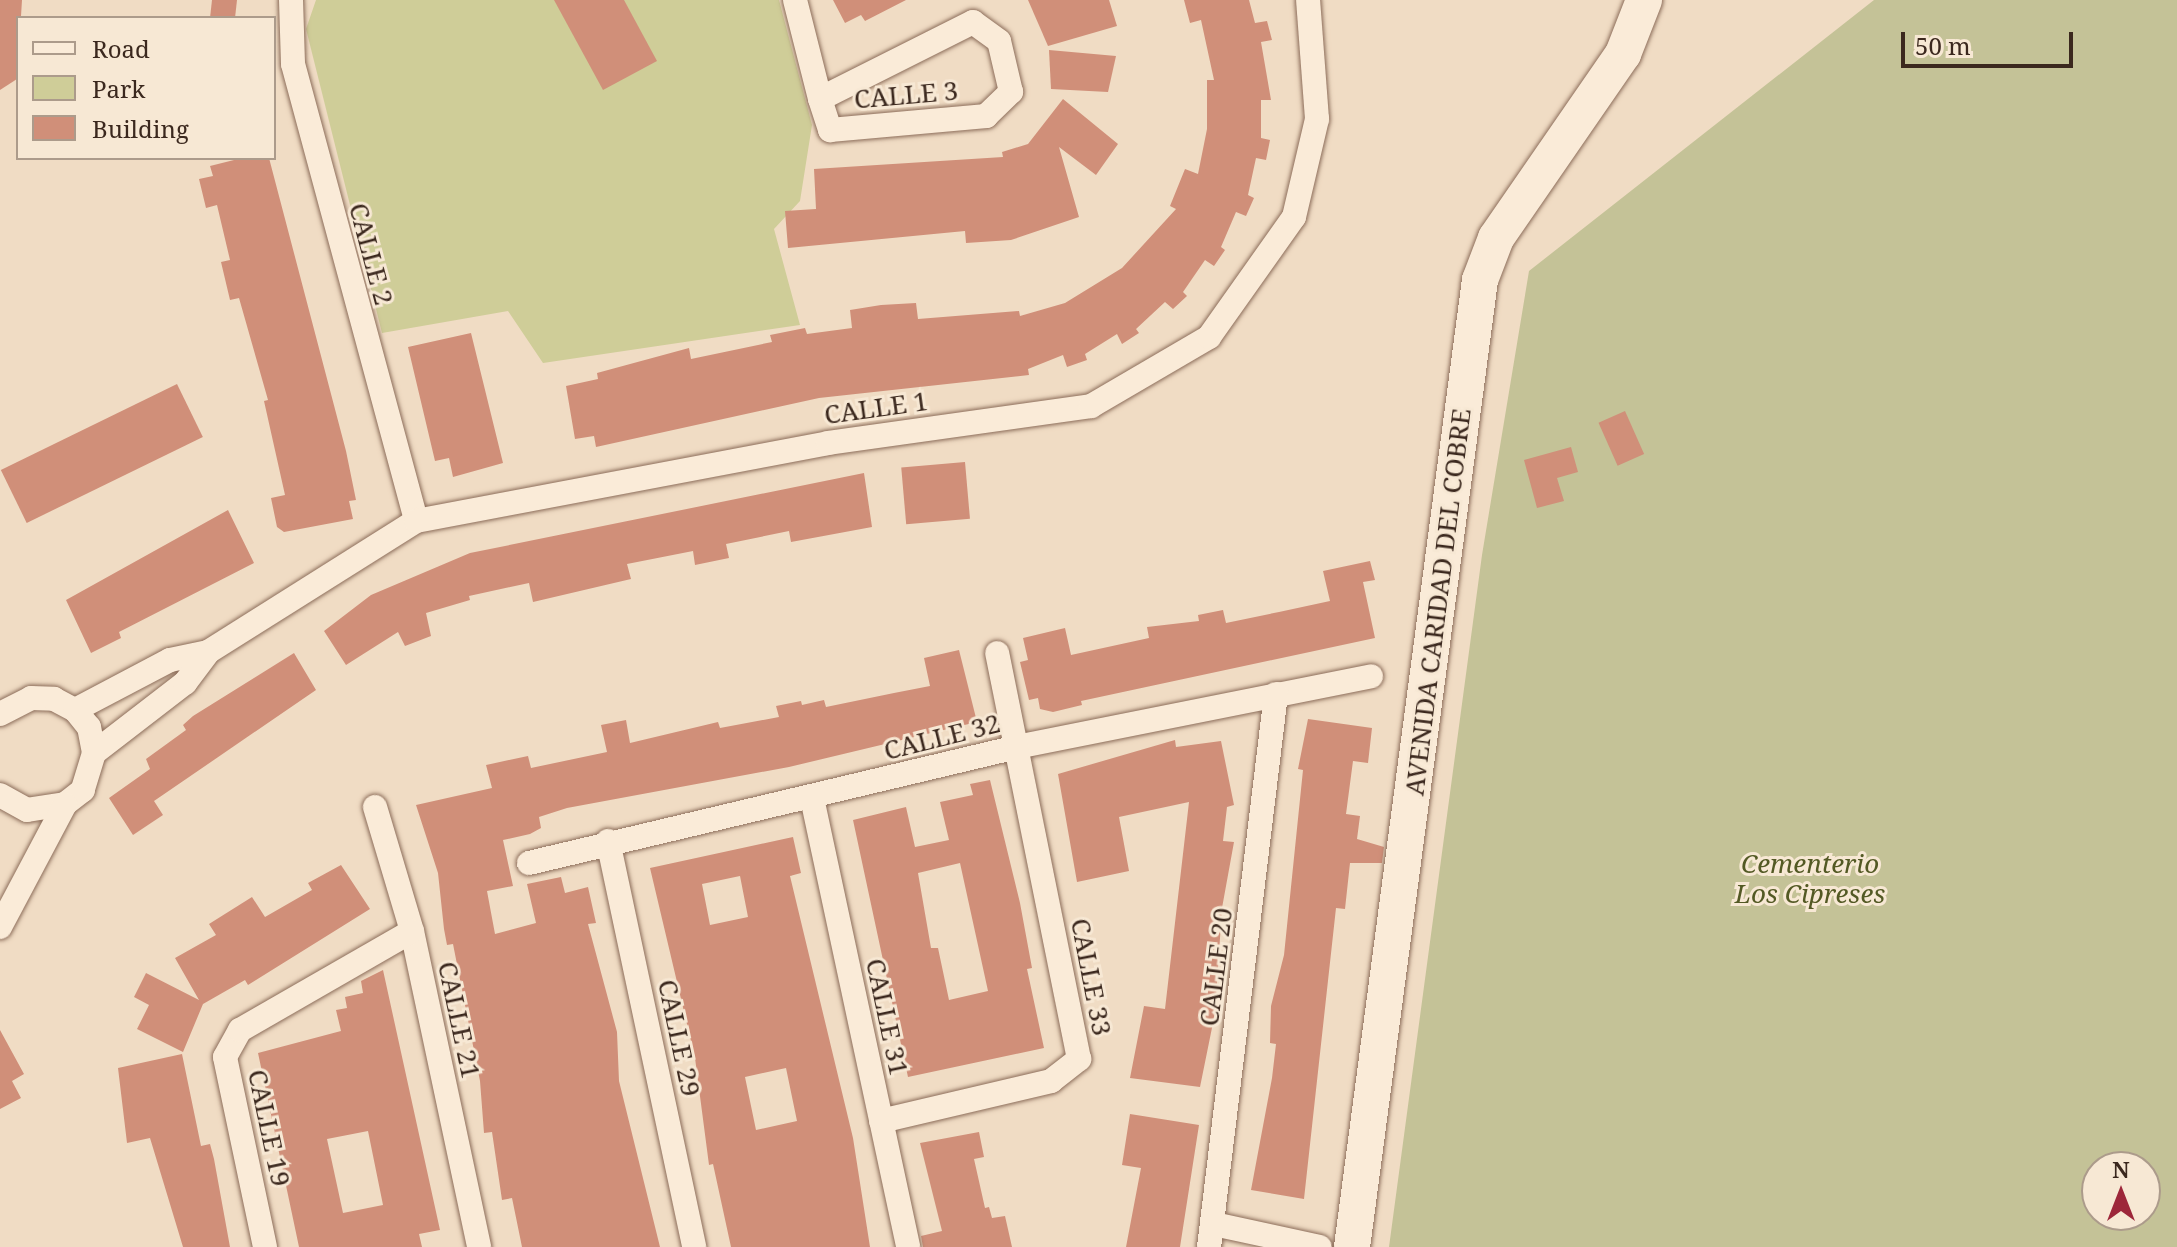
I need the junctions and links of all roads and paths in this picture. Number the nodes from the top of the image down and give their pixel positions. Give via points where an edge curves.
1 (291, 0) edge
2 (795, 0) edge
3 (1308, 0) edge
4 (1644, 0) edge
5 (820, 99) junction
6 (416, 521) junction
7 (208, 652) junction
8 (997, 653) dead end
9 (1371, 676) dead end
10 (1276, 694) junction
11 (75, 710) junction
12 (0, 714) edge
13 (1017, 747) junction
14 (94, 753) junction
15 (0, 795) edge
16 (812, 798) junction
17 (65, 804) junction
18 (375, 807) dead end
19 (608, 841) junction
20 (529, 863) dead end
21 (0, 927) edge
22 (412, 931) junction
23 (881, 1121) junction
24 (1212, 1236) edge
25 (265, 1247) edge
26 (479, 1247) edge
27 (694, 1247) edge
28 (908, 1247) edge
29 (1320, 1247) edge
30 (1352, 1247) edge

1 - 6 street, CALLE 2 via 293,64
2 - 5 street
3 - 6 street, CALLE 1 via 1317,119 1294,217 1209,337 1091,406 828,443
4 - 30 street, AVENIDA CARIDAD DEL COBRE via 1623,54 1496,238 1480,280
5 - 5 street, CALLE 3 via 830,130 986,116 1011,92 999,41 973,22
6 - 7 street, CALLE 1
7 - 11 street, CALLE 1 via 170,660
7 - 14 street, CALLE 1 via 185,683
8 - 13 street
9 - 10 street, CALLE 32
10 - 13 street, CALLE 32
10 - 24 street, CALLE 20
11 - 12 street via 54,699 31,698
11 - 14 street via 89,727
13 - 16 street, CALLE 32
13 - 23 street, CALLE 33 via 1079,1059 1051,1081
14 - 17 street via 83,790
15 - 17 street via 27,810
16 - 19 street, CALLE 32
16 - 23 street, CALLE 31
17 - 21 street
18 - 22 street, CALLE 21
19 - 20 street, CALLE 32
19 - 27 street, CALLE 29
22 - 25 street, CALLE 19 via 240,1030 225,1057
22 - 26 street, CALLE 21
23 - 28 street, CALLE 31
24 - 29 street

